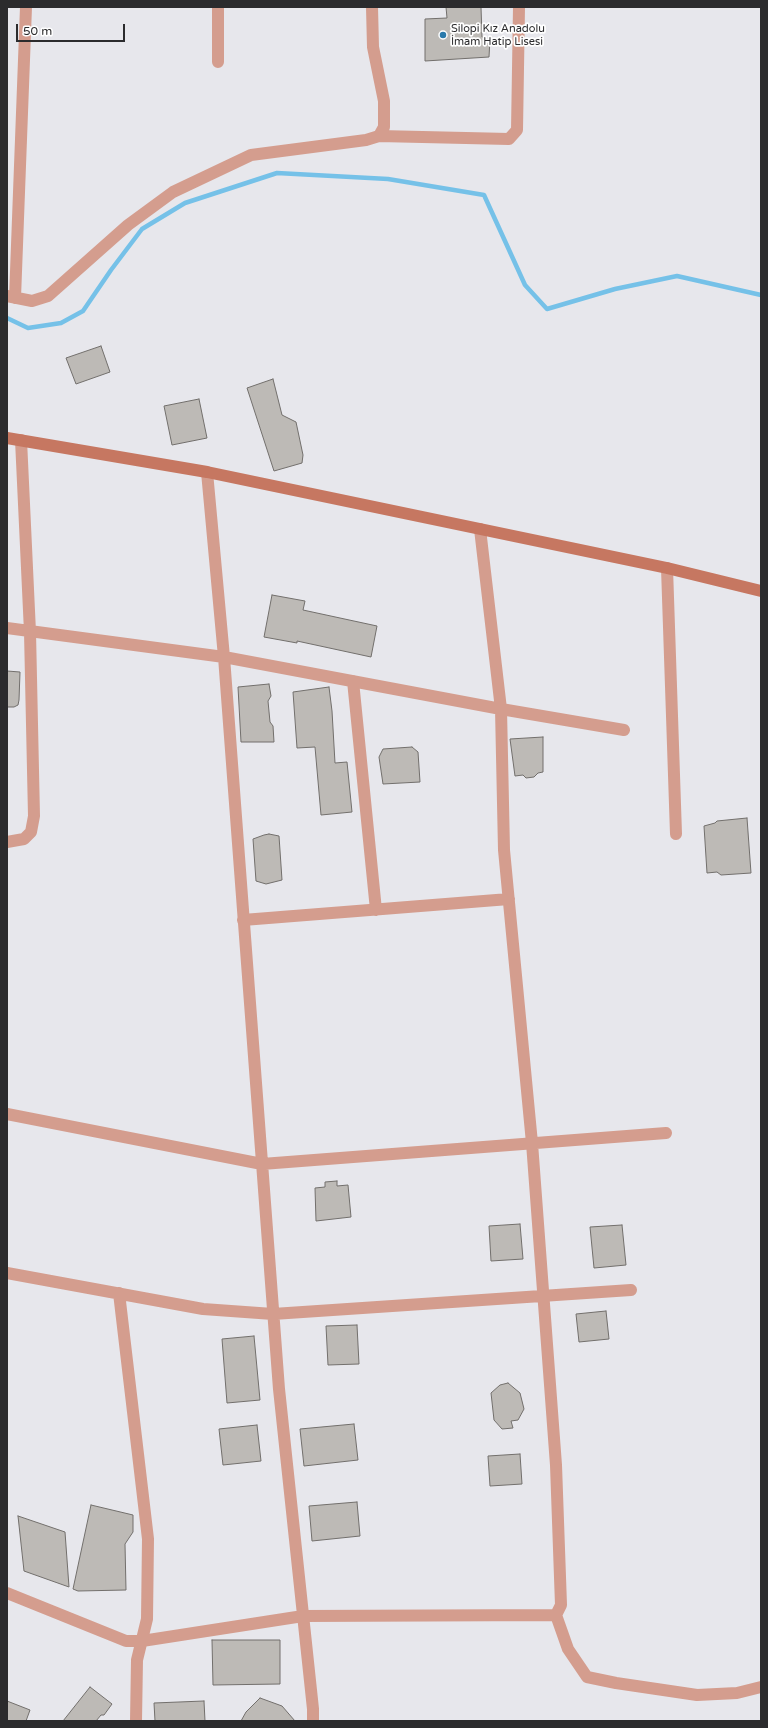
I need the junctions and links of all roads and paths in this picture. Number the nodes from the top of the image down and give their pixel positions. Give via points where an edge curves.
1 (26, 7) edge
2 (218, 7) edge
3 (372, 7) edge
4 (519, 7) edge
5 (218, 62) dead end
6 (379, 136) junction
7 (11, 297) edge
8 (7, 438) edge
9 (21, 440) junction
10 (207, 472) junction
11 (480, 529) junction
12 (668, 568) junction
13 (761, 591) edge
14 (7, 628) edge
15 (30, 632) junction
16 (224, 657) junction
17 (352, 681) junction
18 (501, 709) junction
19 (624, 730) dead end
20 (676, 834) dead end
21 (7, 842) edge
22 (509, 899) junction
23 (376, 910) junction
24 (243, 920) junction
25 (7, 1114) edge
26 (666, 1133) dead end
27 (532, 1143) junction
28 (262, 1164) junction
29 (7, 1273) edge
30 (631, 1290) dead end
31 (119, 1294) junction
32 (543, 1295) junction
33 (273, 1314) junction
34 (7, 1593) edge
35 (556, 1615) junction
36 (303, 1616) junction
37 (142, 1641) junction
38 (761, 1688) edge
39 (136, 1721) edge
40 (313, 1721) edge

1 - 7 street
2 - 5 street
3 - 6 street via 373,47 384,101 384,127
4 - 6 street via 516,130 509,139
6 - 7 street via 366,140 251,155 173,192 128,225 48,296 32,301
8 - 9 street
9 - 10 street
9 - 15 street
10 - 11 street
10 - 16 street
11 - 12 street
11 - 18 street
12 - 13 street
12 - 20 street
14 - 15 street
15 - 16 street
15 - 21 street via 34,816 32,832 24,839
16 - 17 street
16 - 24 street
17 - 18 street
17 - 23 street
18 - 19 street
18 - 22 street via 504,850
22 - 23 street
22 - 27 street
23 - 24 street
24 - 28 street
25 - 28 street
26 - 27 street
27 - 28 street
27 - 32 street
28 - 33 street
29 - 31 street
30 - 32 street
31 - 33 street via 203,1310
31 - 37 street via 148,1539 147,1619
32 - 33 street
32 - 35 street via 556,1465 561,1605
33 - 36 street
34 - 37 street via 126,1641
35 - 36 street
35 - 38 street via 568,1649 587,1677 697,1695 737,1693
36 - 37 street
36 - 40 street
37 - 39 street via 137,1660

